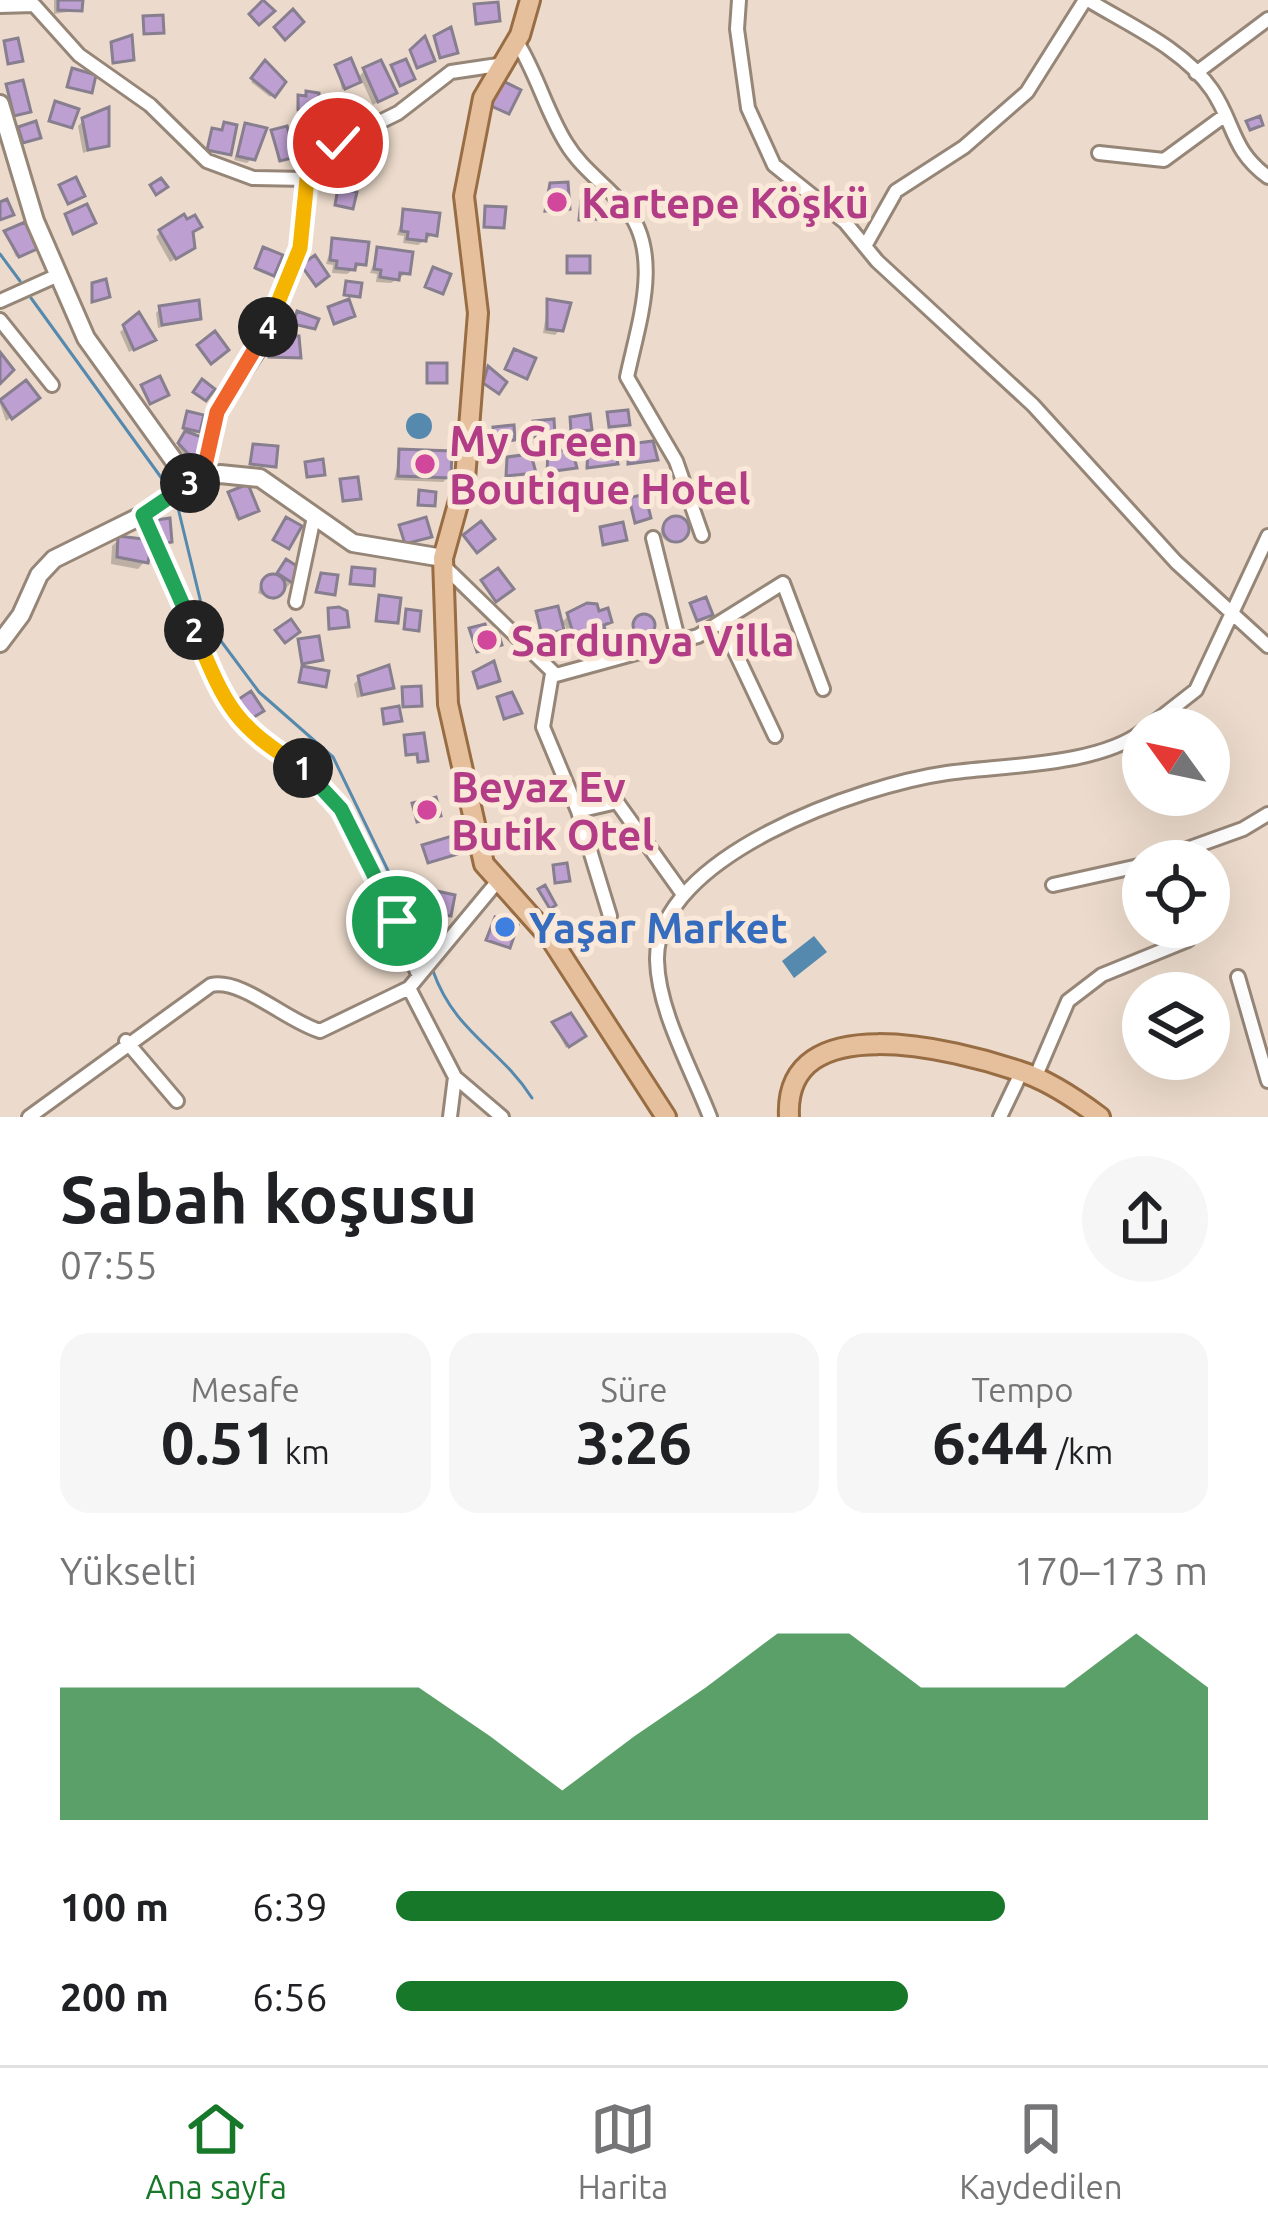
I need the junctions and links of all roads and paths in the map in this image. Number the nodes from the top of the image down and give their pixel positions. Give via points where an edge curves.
1 (530, 0) edge
2 (740, 0) edge
3 (1086, 0) edge
4 (32, 3) edge
5 (0, 6) edge
6 (1268, 20) edge
7 (517, 42) junction
8 (498, 65) junction
9 (1196, 74) junction
10 (0, 104) edge
11 (1224, 116) junction
12 (1099, 153) dead end
13 (1268, 177) edge
14 (307, 179) junction
15 (865, 246) junction
16 (56, 276) junction
17 (0, 301) edge
18 (0, 320) edge
19 (52, 385) dead end
20 (196, 481) junction
21 (143, 515) junction
22 (314, 517) junction
23 (702, 535) dead end
24 (1268, 536) edge
25 (653, 538) dead end
26 (443, 562) junction
27 (296, 602) dead end
28 (1231, 611) junction
29 (722, 624) junction
30 (0, 643) edge
31 (679, 643) junction
32 (1268, 646) edge
33 (552, 674) junction
34 (823, 688) dead end
35 (1173, 708) edge
36 (775, 736) dead end
37 (1122, 743) edge
38 (578, 811) junction
39 (1268, 814) edge
40 (1214, 840) edge
41 (1122, 870) edge
42 (497, 882) junction
43 (1053, 885) dead end
44 (682, 892) junction
45 (610, 916) dead end
46 (1168, 948) edge
47 (418, 972) junction
48 (1238, 977) dead end
49 (409, 988) junction
50 (127, 1041) junction
51 (1028, 1075) junction
52 (455, 1077) junction
53 (1268, 1081) edge
54 (177, 1101) dead end
55 (29, 1117) edge
56 (449, 1117) edge
57 (502, 1117) edge
58 (666, 1117) edge
59 (710, 1117) edge
60 (789, 1117) edge
61 (1000, 1117) edge
62 (1100, 1117) edge

1 - 7 main road
2 - 15 street via 748,108 774,165
3 - 9 street
3 - 15 street via 1027,92 896,191
4 - 5 street
4 - 14 street via 80,55 150,105 207,161 253,178
6 - 9 street
7 - 8 main road
7 - 23 street via 562,138 638,231 644,299 627,377 676,461
8 - 14 street via 442,77 398,113 338,143
8 - 26 main road via 475,122 464,196 477,287 475,368 465,479
9 - 11 street
10 - 16 street
11 - 12 street via 1164,160
11 - 13 street via 1244,158
14 - 20 street via 297,259 259,350 217,412
15 - 28 street via 1033,405
16 - 17 street
16 - 20 street via 94,351
18 - 19 street
20 - 21 street
20 - 22 street via 250,474
21 - 30 street via 45,567
21 - 47 street via 234,716 317,779 341,809
22 - 26 street via 365,547
22 - 27 street
24 - 28 street
25 - 31 street
26 - 33 street
26 - 42 main road via 453,742 481,854
28 - 32 street
28 - 35 street via 1196,690
29 - 31 street
29 - 34 street via 782,583
29 - 36 street
31 - 33 street
33 - 38 street via 543,727
37 - 44 street via 1045,762 941,773 837,803 746,847
38 - 44 street via 617,802
38 - 45 street
39 - 40 street
41 - 43 street
42 - 47 street
42 - 58 main road via 560,952
44 - 59 street via 666,917 657,962
46 - 51 street via 1102,975 1068,1001
47 - 49 street
48 - 53 street
49 - 50 street via 320,1030 217,983
49 - 52 street
50 - 54 street
50 - 55 street
51 - 60 main road via 936,1052 846,1043 806,1062
51 - 61 street
51 - 62 main road
52 - 56 street
52 - 57 street

